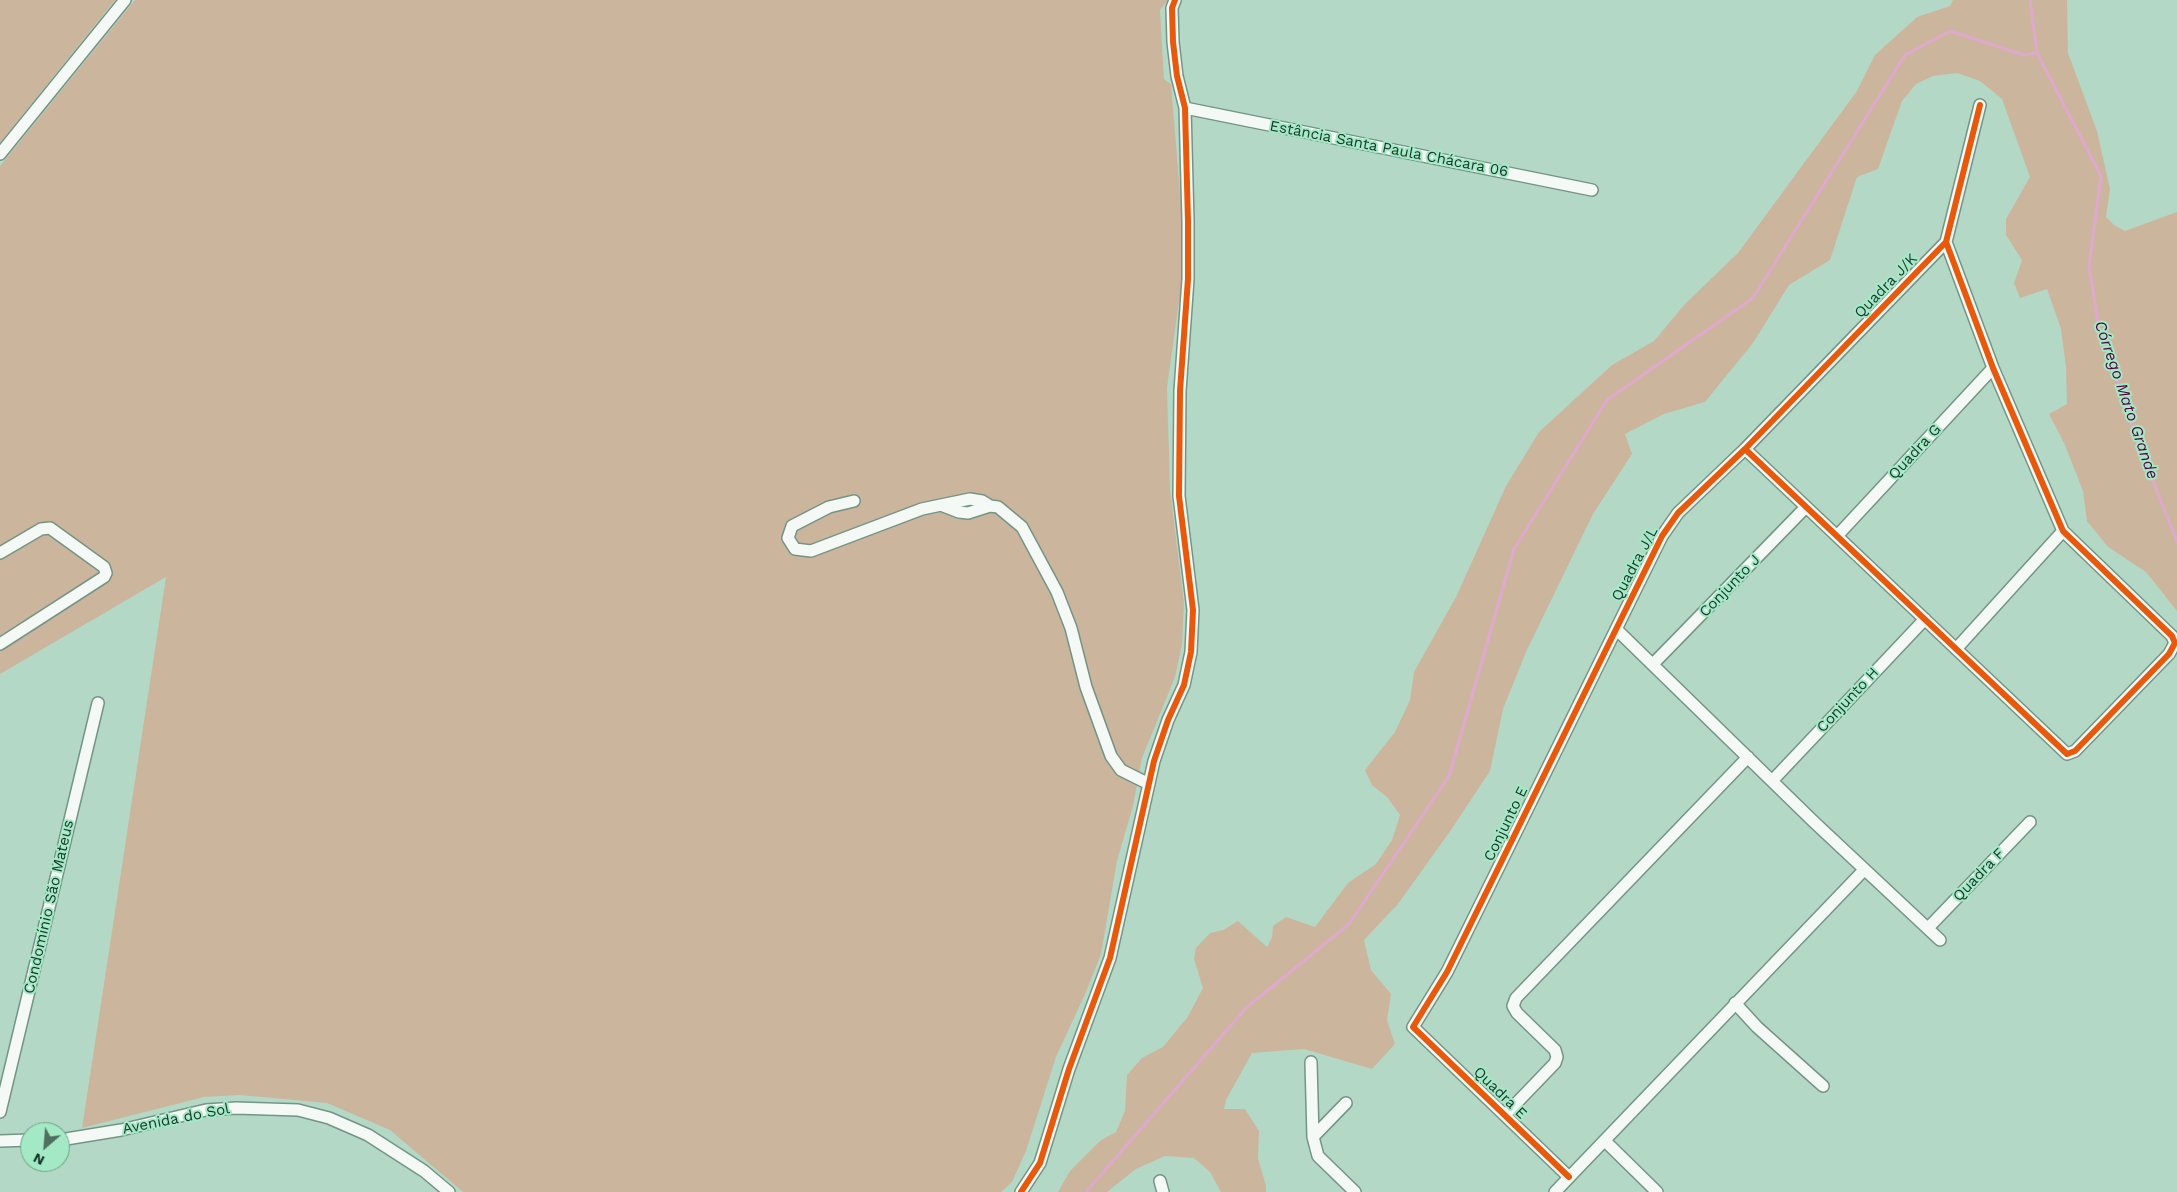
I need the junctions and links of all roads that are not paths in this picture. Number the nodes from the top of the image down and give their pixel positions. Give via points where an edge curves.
1 (125, 0) edge
2 (1175, 0) edge
3 (1980, 104) dead end
4 (1184, 108) junction
5 (0, 154) edge
6 (1592, 190) dead end
7 (1946, 242) junction
8 (1993, 368) junction
9 (1745, 449) junction
10 (854, 501) dead end
11 (1806, 507) junction
12 (2063, 531) junction
13 (1837, 536) junction
14 (0, 553) edge
15 (1925, 619) junction
16 (1616, 630) junction
17 (0, 644) edge
18 (1956, 649) junction
19 (1653, 664) junction
20 (98, 703) dead end
21 (1748, 757) junction
22 (1772, 781) junction
23 (1149, 784) junction
24 (2030, 822) dead end
25 (1864, 870) junction
26 (1929, 927) junction
27 (1940, 940) dead end
28 (1735, 1003) junction
29 (1413, 1027) joint
30 (1311, 1062) dead end
31 (1823, 1086) dead end
32 (1346, 1104) dead end
33 (0, 1112) edge
34 (1505, 1115) junction
35 (1313, 1136) junction
36 (70, 1138) edge
37 (20, 1140) edge
38 (0, 1141) edge
39 (1605, 1142) junction
40 (1569, 1177) junction
41 (449, 1192) edge
42 (1021, 1192) edge
43 (1355, 1192) edge
44 (1555, 1192) edge
45 (1657, 1192) edge

1 - 5 street
2 - 4 street via 1172,8 1173,42
3 - 7 street
4 - 6 street, Estância Santa Paula Chácara 06
4 - 23 street via 1188,279 1180,391 1178,496 1193,610 1192,644 1184,684 1168,720
7 - 8 street
7 - 9 street, Quadra J/K
8 - 12 street
8 - 13 street, Quadra G
9 - 11 street
9 - 16 street, Quadra J/L via 1678,513 1662,536
10 - 23 street via 829,507 792,526 788,538 795,549 811,551 922,509 942,505 968,513 990,506 998,508 1022,527 1057,592 1071,628 1086,687 1111,756 1121,770
11 - 13 street
11 - 19 street, Conjunto J
12 - 18 street
12 - 18 street via 2172,636 2175,643 2169,654 2075,751 2067,754
13 - 15 street
14 - 17 street via 42,529 50,528 104,567 106,573
15 - 18 street
15 - 22 street, Conjunto H
16 - 19 street
16 - 29 street, Conjunto E via 1446,972
19 - 21 street
20 - 33 street, Condomínio São Mateus
21 - 22 street
21 - 34 street, Quadra E via 1516,998 1514,1006 1517,1013 1555,1050 1557,1057
22 - 25 street
23 - 42 street via 1110,958 1069,1069 1040,1163
24 - 26 street, Quadra F
25 - 26 street
25 - 28 street
26 - 27 street
28 - 31 street
28 - 39 street
29 - 34 street, Quadra E
30 - 35 street
32 - 35 street
34 - 40 street, Quadra E
35 - 43 street via 1318,1156
36 - 41 street, Avenida do Sol via 206,1110 298,1110 368,1134 424,1171
37 - 38 street
39 - 40 street
39 - 45 street
40 - 44 street

